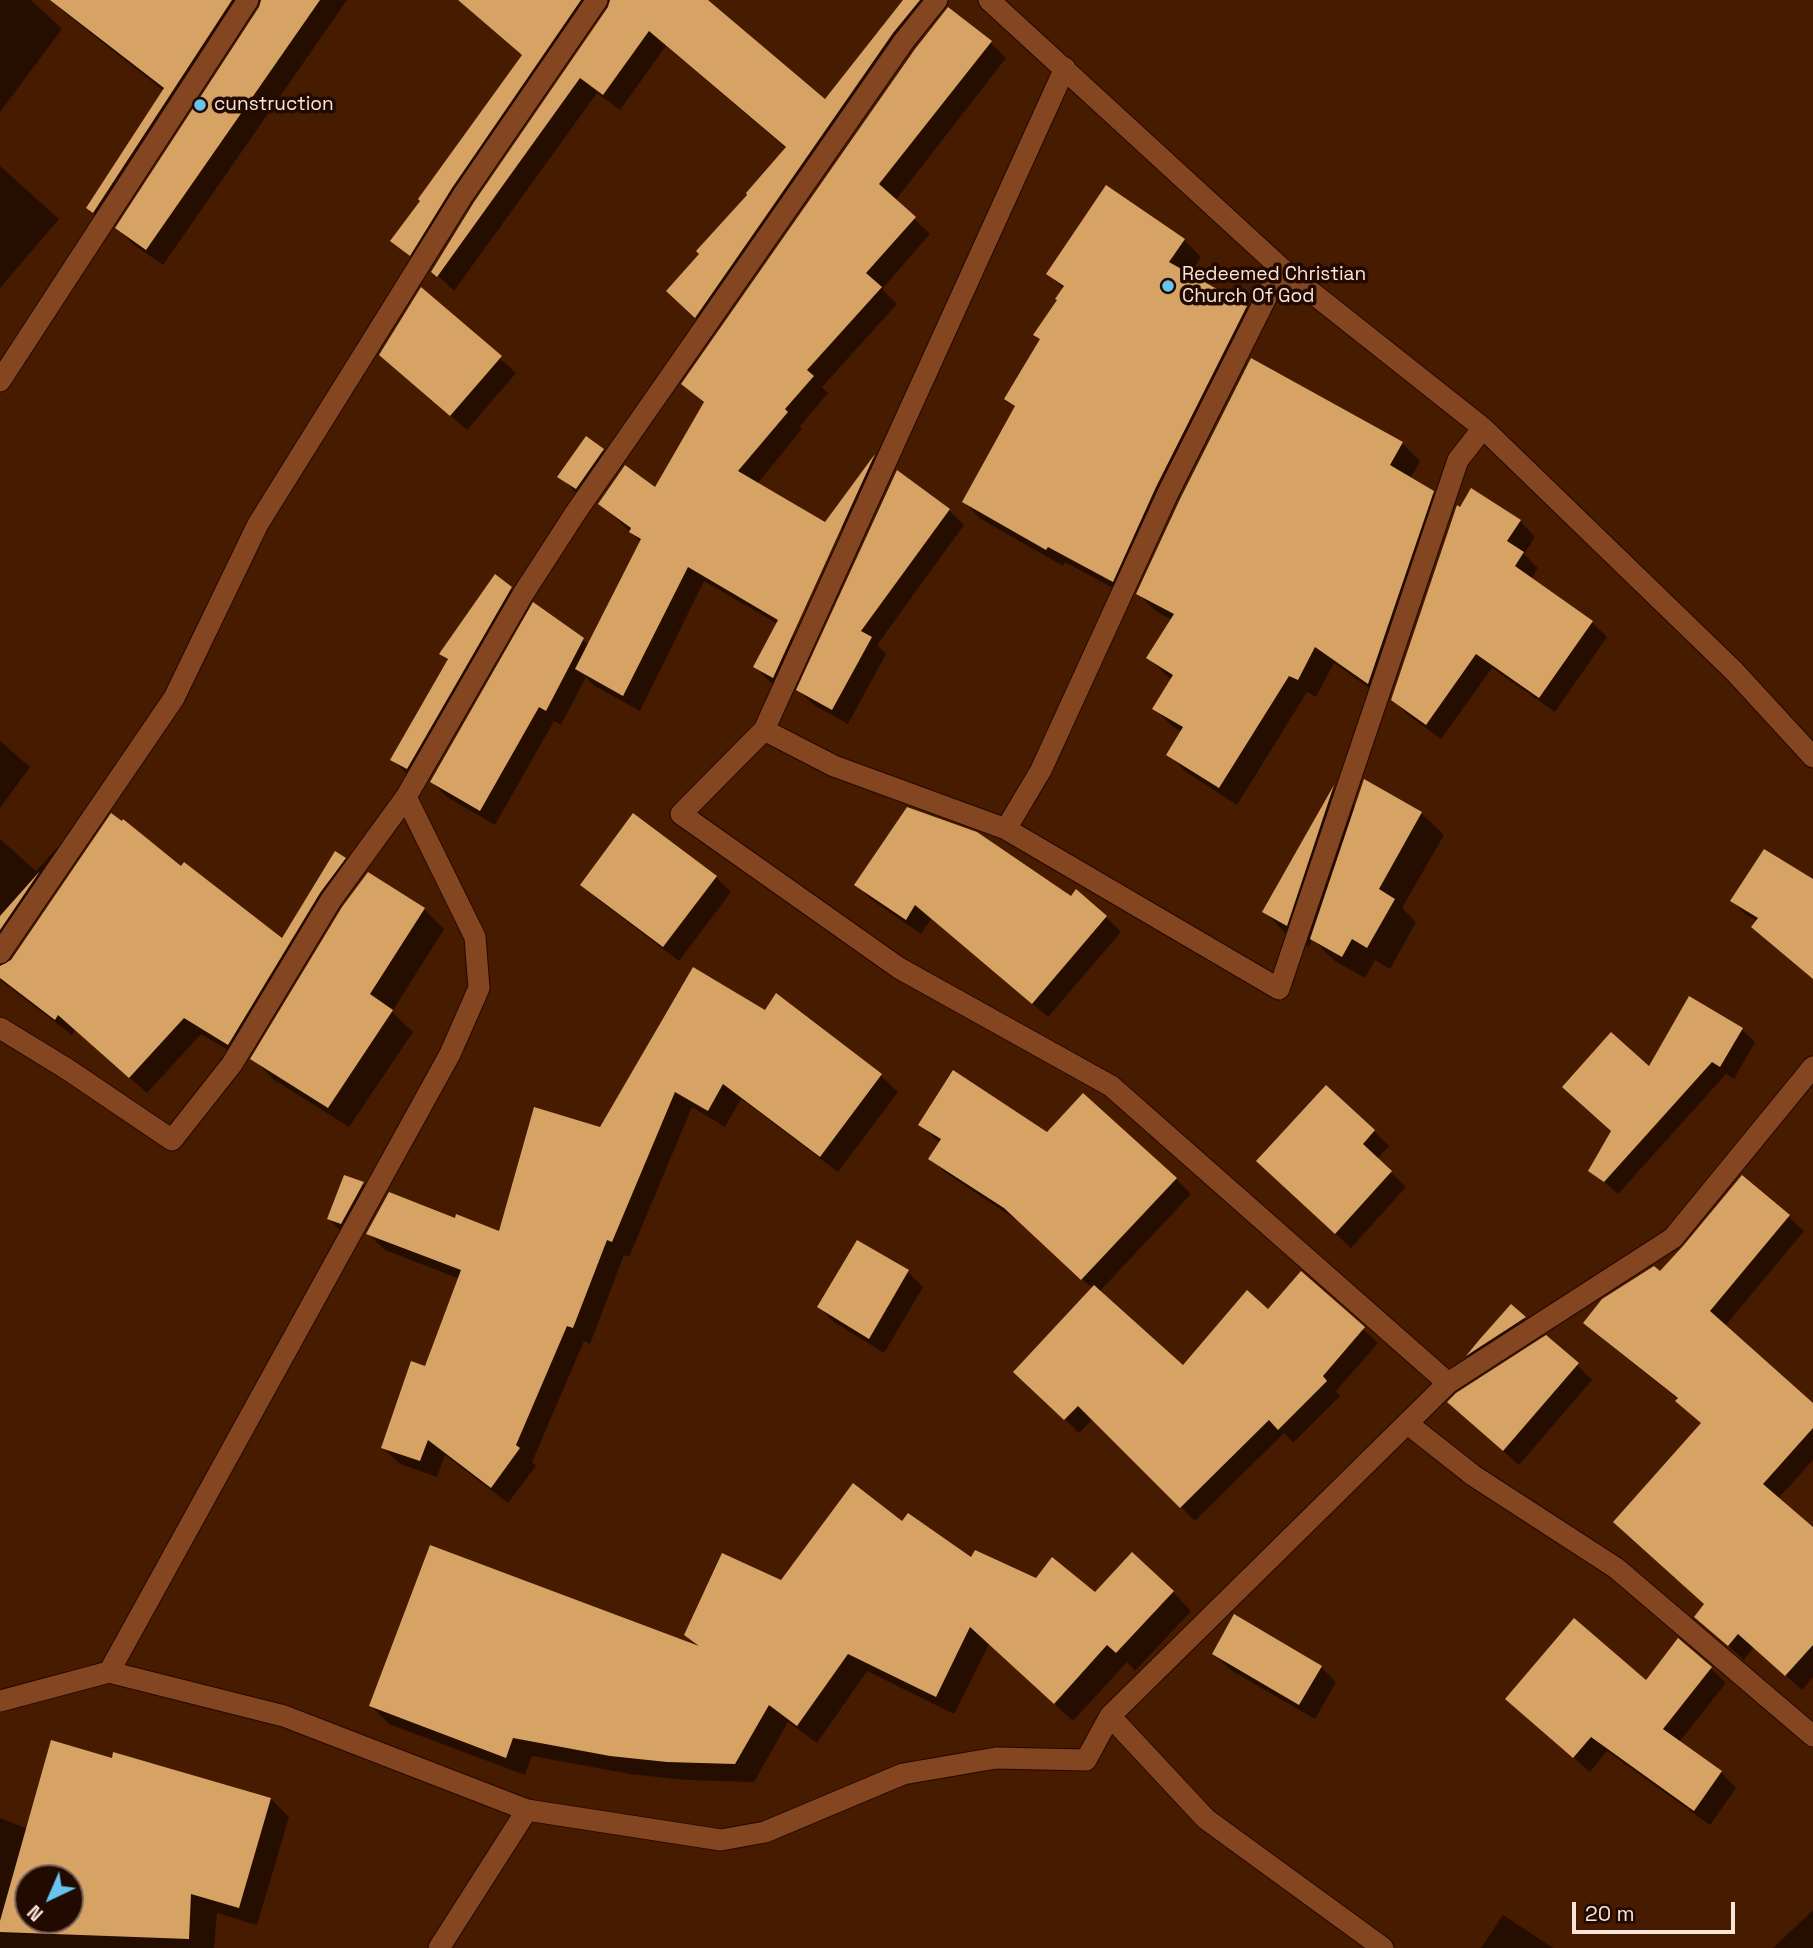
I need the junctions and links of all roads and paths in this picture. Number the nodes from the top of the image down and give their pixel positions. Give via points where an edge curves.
1 (248, 0) edge
2 (597, 0) edge
3 (937, 0) edge
4 (989, 0) edge
5 (1065, 68) junction
6 (1280, 268) junction
7 (0, 381) edge
8 (1483, 428) junction
9 (764, 730) junction
10 (1813, 757) edge
11 (406, 797) junction
12 (1006, 829) junction
13 (0, 953) edge
14 (0, 1028) edge
15 (1813, 1067) edge
16 (1448, 1383) junction
17 (1408, 1424) junction
18 (109, 1672) junction
19 (0, 1701) edge
20 (1110, 1716) junction
21 (1813, 1736) edge
22 (527, 1810) junction
23 (439, 1948) edge
24 (1383, 1948) edge

1 - 7 street
2 - 13 street via 463,195 258,524 174,698
3 - 11 street via 576,512 523,594
4 - 5 street
5 - 6 street
5 - 9 street
6 - 8 street
6 - 12 street via 1168,493 1041,770
8 - 10 street via 1734,671
8 - 12 street via 1458,460 1279,989
9 - 12 street via 834,766
9 - 16 street via 681,814 899,968 1111,1086
11 - 14 street via 331,900 232,1064 172,1140
11 - 18 street via 475,937 479,988 450,1054
15 - 16 street via 1673,1238
16 - 17 street
17 - 20 street
17 - 21 street via 1474,1476 1616,1568
18 - 19 street
18 - 22 street via 284,1716
20 - 22 street via 1086,1760 996,1758 903,1774 765,1832 721,1840
20 - 24 street via 1206,1819
22 - 23 street

